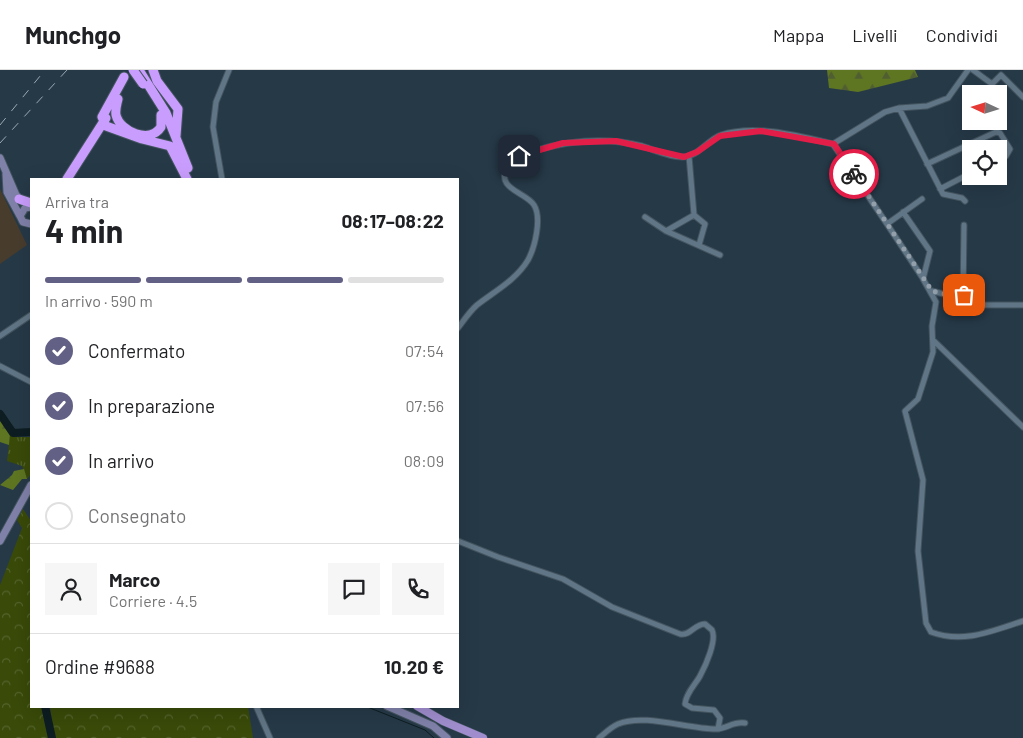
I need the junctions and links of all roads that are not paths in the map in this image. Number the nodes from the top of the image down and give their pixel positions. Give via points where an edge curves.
1 (136, 70) edge
2 (152, 70) edge
3 (229, 70) edge
4 (968, 70) edge
5 (973, 70) edge
6 (126, 74) edge
7 (1022, 94) edge
8 (118, 99) junction
9 (176, 105) junction
10 (899, 108) junction
11 (164, 116) junction
12 (103, 122) junction
13 (115, 130) junction
14 (176, 136) junction
15 (93, 138) junction
16 (979, 140) edge
17 (1004, 140) edge
18 (834, 144) junction
19 (962, 148) edge
20 (689, 156) junction
21 (0, 158) edge
22 (927, 164) junction
23 (5, 168) junction
24 (186, 168) junction
25 (64, 177) edge
26 (189, 178) edge
27 (222, 178) edge
28 (962, 178) edge
29 (940, 189) junction
30 (19, 199) joint
31 (922, 199) dead end
32 (965, 200) dead end
33 (30, 205) edge
34 (30, 206) edge
35 (904, 212) junction
36 (694, 215) junction
37 (20, 216) junction
38 (645, 217) dead end
39 (28, 224) edge
40 (887, 224) junction
41 (964, 225) dead end
42 (666, 231) junction
43 (699, 245) junction
44 (720, 255) dead end
45 (923, 278) junction
46 (932, 291) junction
47 (964, 300) junction
48 (1023, 305) edge
49 (30, 316) edge
50 (459, 327) edge
51 (0, 336) edge
52 (934, 342) junction
53 (0, 366) edge
54 (30, 381) edge
55 (1023, 427) edge
56 (30, 487) edge
57 (0, 541) edge
58 (459, 541) edge
59 (1023, 621) edge
60 (257, 708) edge
61 (392, 708) edge
62 (420, 708) edge
63 (745, 723) dead end
64 (718, 729) junction
65 (270, 738) edge
66 (447, 738) edge
67 (483, 738) edge
68 (599, 738) edge

1 - 8 highway
1 - 11 highway, bridge
2 - 9 highway
3 - 27 street via 216,102 213,127
4 - 10 street via 948,98 927,106
5 - 7 street via 992,84 1001,75
6 - 12 highway via 102,117
6 - 25 highway
8 - 11 highway via 118,119 134,133 156,133
8 - 12 highway
9 - 11 highway via 173,119
9 - 14 highway via 180,117
10 - 18 street via 885,112
10 - 22 street
11 - 14 highway
11 - 24 highway
12 - 13 highway
12 - 15 highway
13 - 15 highway
13 - 24 highway via 168,145
14 - 24 highway
15 - 25 highway
16 - 17 street via 996,132
18 - 20 street via 761,131 739,132 720,136
18 - 40 street
19 - 22 street
20 - 36 street
20 - 50 street via 673,156 616,141 581,141 563,143 511,161 506,169 508,185 531,201 537,214 529,259 518,274 475,306
21 - 23 street
22 - 29 street
23 - 30 street
23 - 37 street via 7,192
24 - 26 highway
28 - 29 street
29 - 32 street via 943,194
30 - 33 highway
31 - 35 street
34 - 37 street via 22,210
35 - 40 street
35 - 45 street via 930,251
36 - 42 street
36 - 43 street via 705,224
37 - 39 street
38 - 42 street
40 - 45 street
41 - 47 street
42 - 43 street
43 - 44 street
45 - 46 street
46 - 47 street
46 - 52 street via 936,302
47 - 48 street via 979,305
49 - 51 street
52 - 55 street
52 - 59 street via 918,398 905,412 923,480 918,559 926,623 931,632 967,638
53 - 54 street
56 - 57 street
58 - 64 street via 562,579 612,607 680,634 705,624 712,630 713,640 685,704 714,710 720,718
60 - 65 street
61 - 66 street via 433,726
62 - 67 main road
63 - 64 street via 736,722
64 - 68 street via 650,721 624,722

